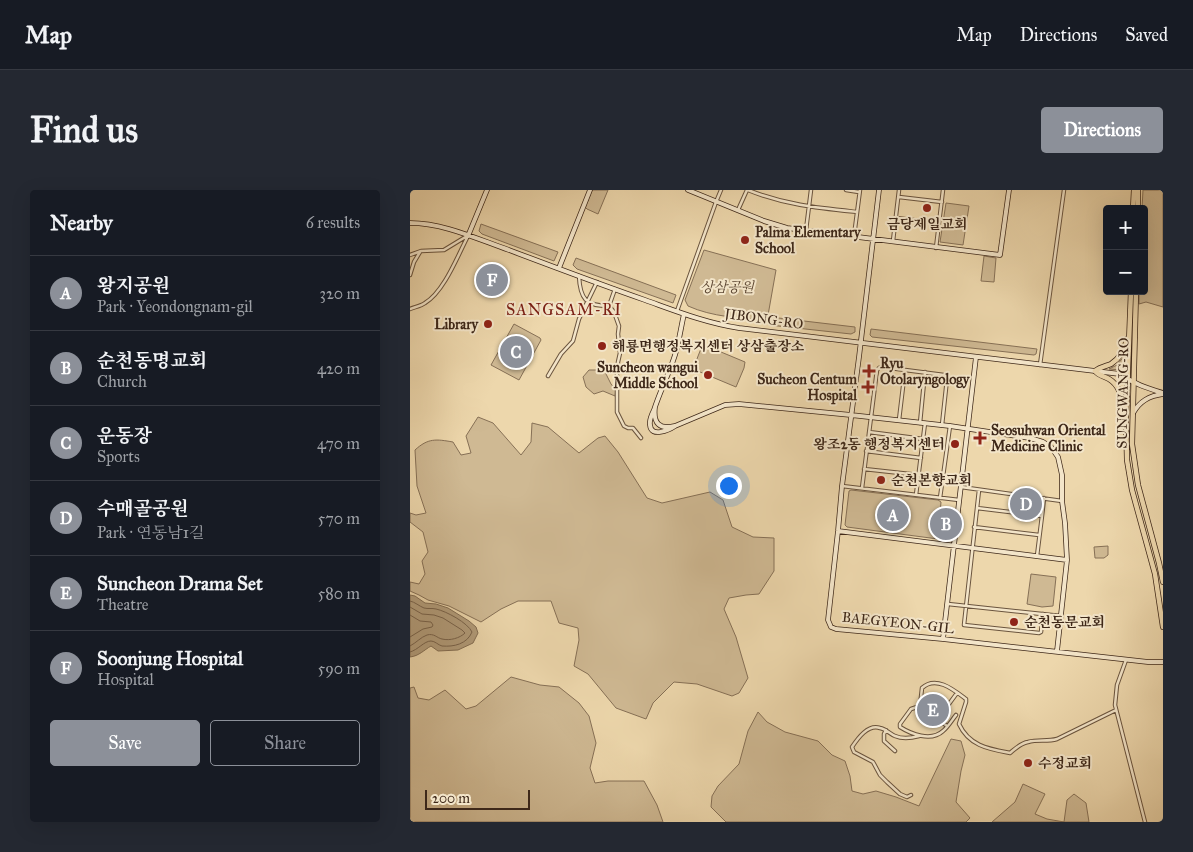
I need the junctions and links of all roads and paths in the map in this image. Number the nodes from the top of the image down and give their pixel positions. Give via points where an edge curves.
1 (487, 190) edge
2 (590, 190) edge
3 (688, 190) edge
4 (721, 190) edge
5 (748, 190) edge
6 (811, 190) edge
7 (846, 190) edge
8 (879, 190) edge
9 (899, 190) edge
10 (943, 190) edge
11 (1009, 190) edge
12 (1064, 190) edge
13 (1134, 190) edge
14 (1138, 190) edge
15 (860, 191) edge
16 (697, 192) edge
17 (898, 197) junction
18 (716, 202) junction
19 (942, 202) junction
20 (1133, 205) edge
21 (1138, 205) edge
22 (809, 207) junction
23 (738, 210) junction
24 (857, 212) junction
25 (896, 218) junction
26 (411, 223) edge
27 (939, 223) junction
28 (806, 230) junction
29 (468, 236) junction
30 (854, 236) junction
31 (873, 239) junction
32 (893, 242) junction
33 (936, 248) junction
34 (421, 251) junction
35 (410, 255) edge
36 (558, 268) junction
37 (410, 275) edge
38 (579, 276) junction
39 (597, 282) junction
40 (615, 289) junction
41 (1131, 295) edge
42 (1136, 295) edge
43 (587, 301) junction
44 (609, 306) junction
45 (410, 308) edge
46 (677, 311) junction
47 (684, 314) junction
48 (1130, 334) junction
49 (861, 343) junction
50 (976, 357) junction
51 (1040, 365) junction
52 (906, 370) junction
53 (1095, 371) junction
54 (925, 372) junction
55 (548, 376) dead end
56 (1128, 379) junction
57 (1133, 383) junction
58 (1163, 393) edge
59 (655, 407) junction
60 (851, 415) junction
61 (1132, 415) junction
62 (871, 418) junction
63 (1126, 418) junction
64 (899, 420) junction
65 (920, 423) junction
66 (925, 424) junction
67 (942, 425) junction
68 (675, 426) junction
69 (950, 426) junction
70 (968, 429) junction
71 (869, 432) junction
72 (641, 438) dead end
73 (923, 439) junction
74 (866, 452) junction
75 (921, 458) junction
76 (864, 469) junction
77 (919, 475) junction
78 (842, 486) junction
79 (961, 487) junction
80 (862, 488) junction
81 (979, 490) junction
82 (916, 495) junction
83 (940, 498) junction
84 (1044, 498) junction
85 (959, 500) junction
86 (1062, 501) junction
87 (977, 508) junction
88 (1042, 516) junction
89 (974, 527) junction
90 (838, 531) junction
91 (1040, 535) junction
92 (954, 545) junction
93 (972, 547) junction
94 (1037, 556) junction
95 (1067, 560) junction
96 (1163, 582) edge
97 (947, 604) junction
98 (966, 606) junction
99 (1043, 614) junction
100 (1060, 616) junction
101 (1163, 627) edge
102 (943, 639) junction
103 (1057, 651) junction
104 (1126, 659) junction
105 (1163, 662) edge
106 (958, 693) junction
107 (920, 706) junction
108 (1116, 710) junction
109 (956, 715) dead end
110 (938, 719) junction
111 (948, 726) junction
112 (886, 730) junction
113 (920, 735) junction
114 (895, 751) dead end
115 (912, 795) dead end
116 (1145, 822) edge

1 - 29 street
2 - 36 street
3 - 16 street
4 - 18 street
5 - 22 street
5 - 23 street
6 - 22 street
7 - 15 street
8 - 31 street, BAEGYEON-GIL
9 - 17 street
10 - 19 street
11 - 33 street via 1000,255
12 - 51 street
13 - 20 main road
14 - 21 main road
15 - 24 street
16 - 18 street
17 - 19 street
17 - 25 street
18 - 23 street
18 - 46 street
19 - 27 street
22 - 24 street
22 - 28 street
23 - 28 street via 775,225
24 - 30 street
25 - 27 street
25 - 32 street
26 - 29 street, JIBONG-RO
27 - 33 street
28 - 30 street
29 - 34 street via 444,250
29 - 36 street, JIBONG-RO
29 - 45 street via 438,291 425,304
30 - 31 street
31 - 32 street
31 - 49 street, BAEGYEON-GIL
32 - 33 street
34 - 35 street
34 - 37 street
36 - 38 street, JIBONG-RO
38 - 39 street, JIBONG-RO
38 - 43 street via 580,288
39 - 40 street, JIBONG-RO
39 - 43 street
40 - 44 street
40 - 46 street, JIBONG-RO
41 - 48 main road, SUNGWANG-RO
42 - 57 main road, SUNGWANG-RO
43 - 44 street
43 - 55 street via 573,341
44 - 72 street via 620,326 617,412 624,426 633,428
46 - 47 street, JIBONG-RO
47 - 49 street, JIBONG-RO via 730,327
47 - 59 street via 675,355
48 - 53 main road via 1123,353
48 - 56 main road, SUNGWANG-RO
49 - 50 street, JIBONG-RO
49 - 60 street, BAEGYEON-GIL
50 - 51 street, JIBONG-RO
50 - 70 street
51 - 53 street, JIBONG-RO
52 - 54 street
52 - 62 street via 878,369
52 - 64 street
53 - 56 street, JIBONG-RO via 1120,374
53 - 63 main road via 1118,388
54 - 65 street
54 - 67 street via 947,378
56 - 57 street
56 - 63 main road, SUNGWANG-RO
57 - 58 street
57 - 61 main road, SUNGWANG-RO
58 - 61 street via 1143,401
59 - 68 street via 654,416 658,423 664,427
59 - 68 street via 650,423 653,430 661,432
60 - 62 street
60 - 68 street via 732,404
60 - 78 street, BAEGYEON-GIL
61 - 96 main road, SUNGWANG-RO via 1136,476
62 - 64 street
62 - 71 street
63 - 101 main road, SUNGWANG-RO via 1129,475 1155,574
64 - 65 street
65 - 66 street
66 - 67 street
66 - 73 street
67 - 69 street
69 - 70 street
69 - 83 street
70 - 79 street
70 - 86 street via 1030,438 1048,444 1059,461
71 - 73 street
71 - 74 street
73 - 75 street
74 - 75 street
74 - 76 street
75 - 77 street
76 - 77 street
76 - 80 street
77 - 82 street
78 - 80 street
78 - 90 street, BAEGYEON-GIL
79 - 81 street
79 - 85 street
80 - 82 street
81 - 84 street
81 - 87 street
82 - 83 street
83 - 85 street
84 - 86 street
84 - 88 street
85 - 92 street
86 - 95 street
87 - 88 street
87 - 89 street
88 - 91 street
89 - 91 street
89 - 93 street
90 - 92 street
90 - 102 street, BAEGYEON-GIL via 828,620 831,627
91 - 94 street
92 - 93 street
92 - 97 street
93 - 94 street
93 - 98 street
94 - 95 street
95 - 100 street
97 - 98 street
97 - 102 street
98 - 99 street
98 - 99 street via 964,625 1039,633
99 - 100 street
100 - 103 street
102 - 103 street, BAEGYEON-GIL
103 - 104 street, BAEGYEON-GIL
104 - 105 street, BAEGYEON-GIL
104 - 108 street via 1115,694
106 - 107 street via 940,683 925,685
106 - 108 street via 966,699 959,724 962,731 980,746 1010,752 1028,741 1057,739
106 - 110 street
107 - 110 street
107 - 113 street via 911,709 900,724 905,730
108 - 116 street
109 - 111 street
110 - 111 street
111 - 113 street via 940,733
112 - 113 street via 900,737
112 - 114 street via 884,741
112 - 115 street via 876,727 867,730 852,750 873,762 880,775 900,794

